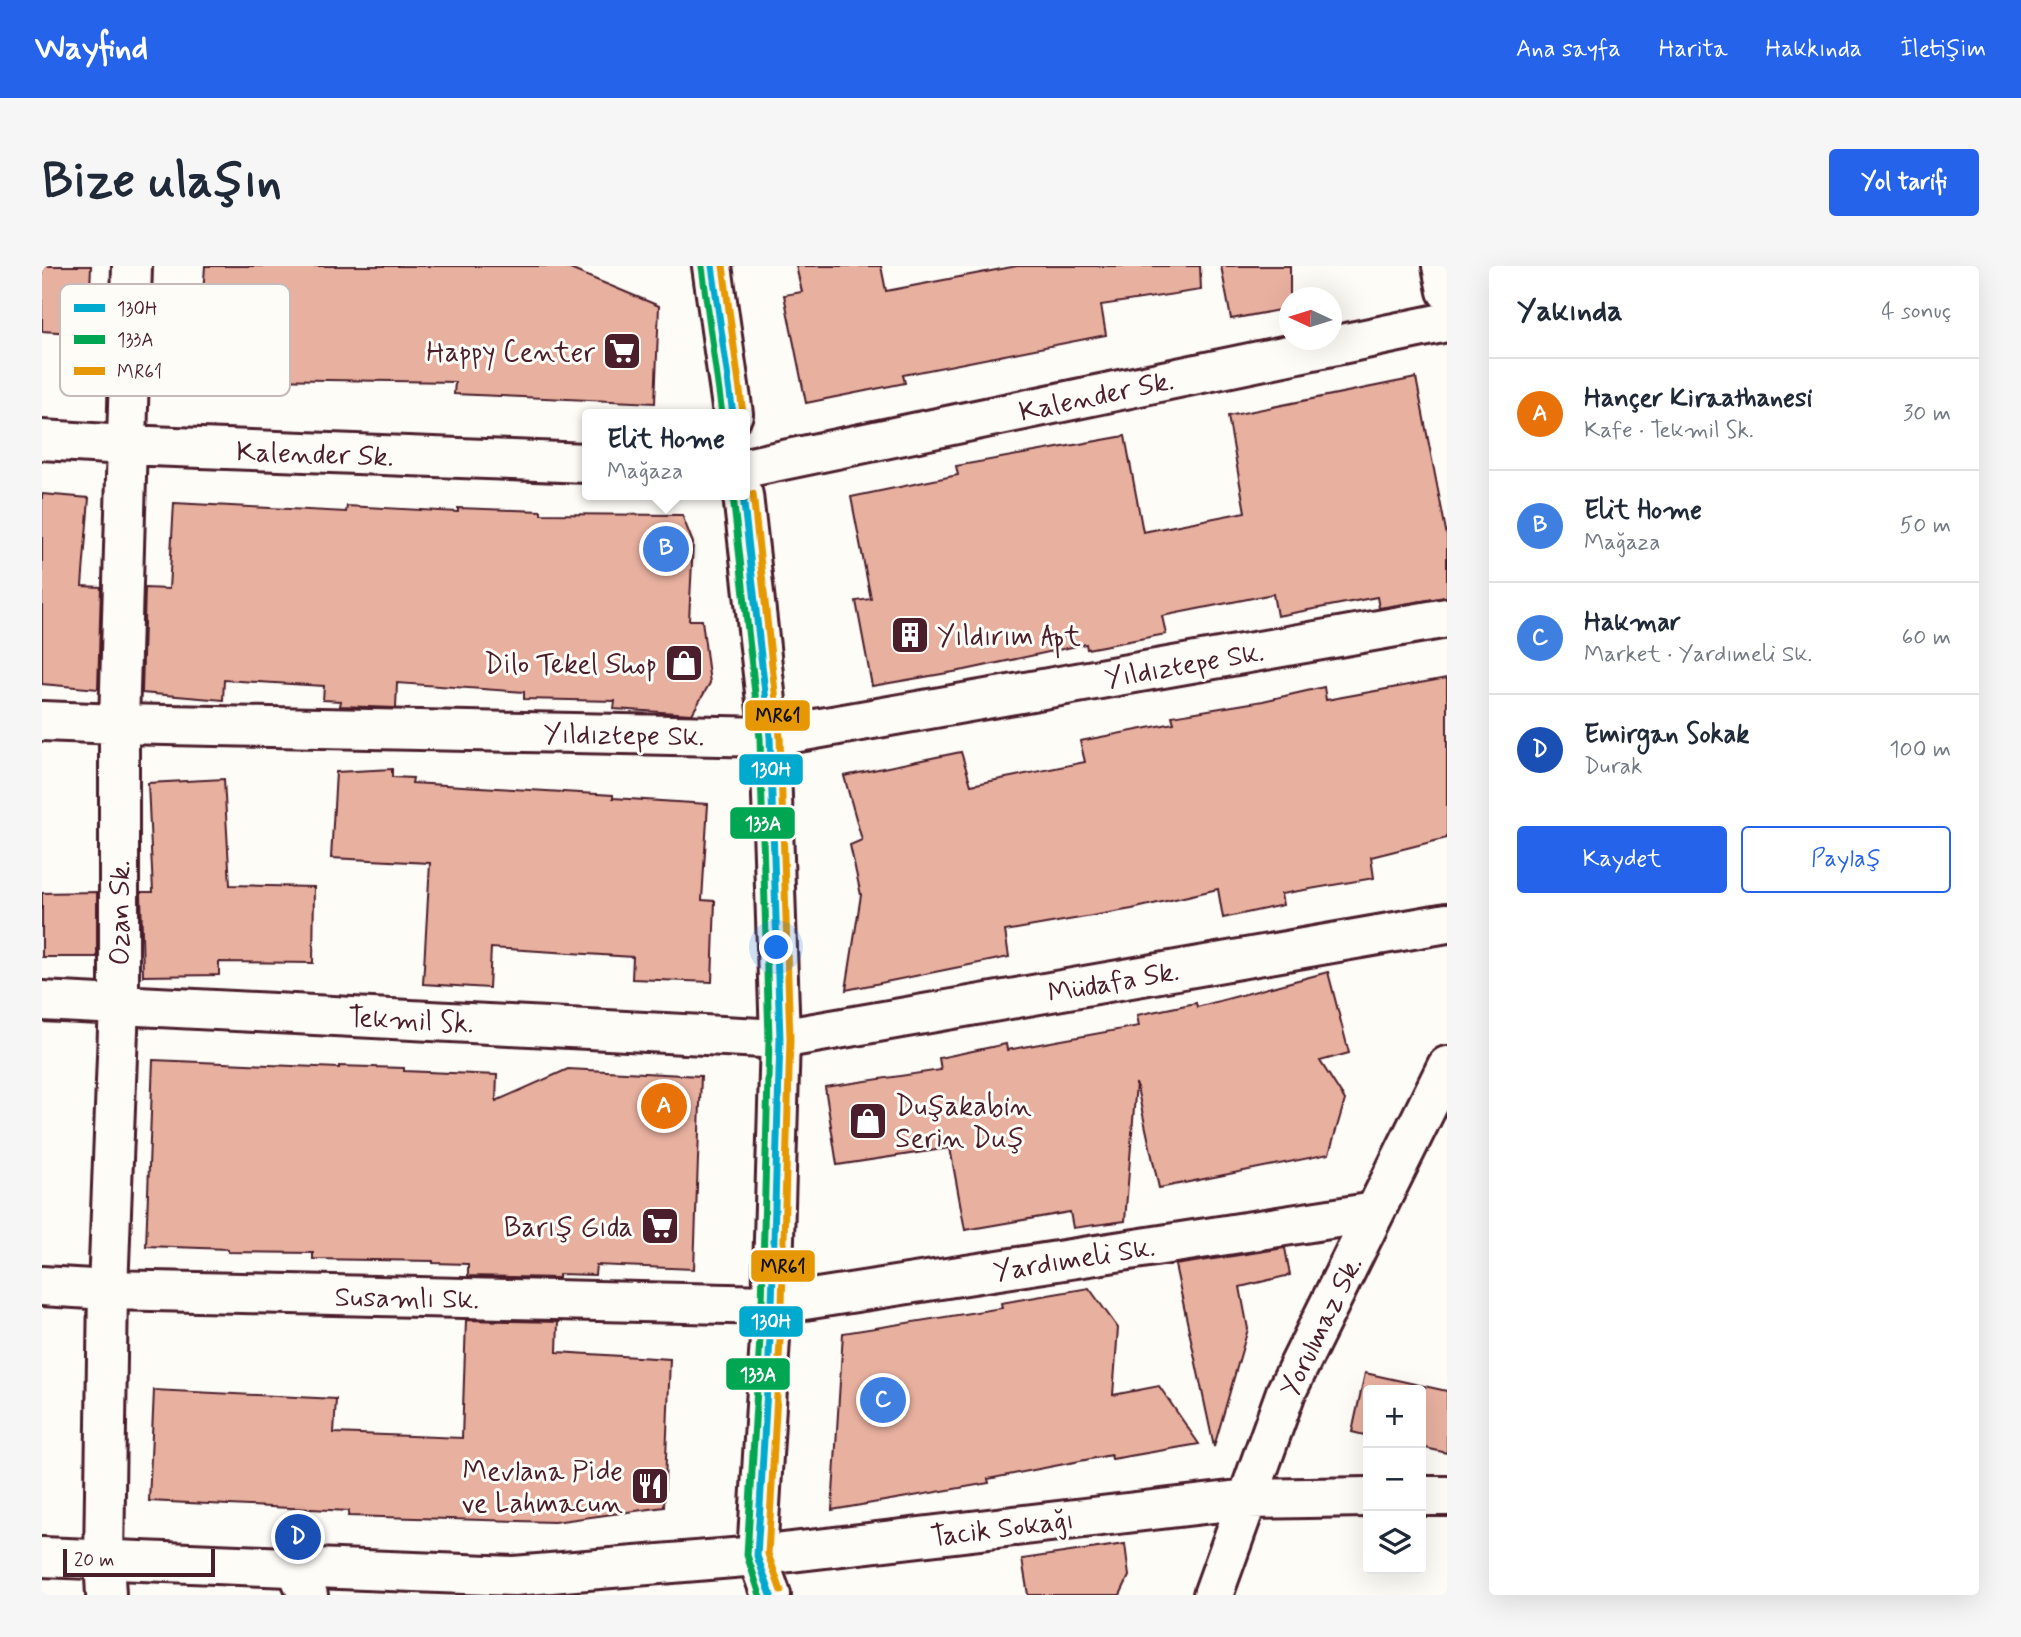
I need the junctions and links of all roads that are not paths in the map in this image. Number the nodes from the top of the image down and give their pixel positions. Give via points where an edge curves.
1 (132, 266) edge
2 (712, 266) edge
3 (1442, 266) edge
4 (131, 284) edge
5 (1447, 291) edge
6 (1447, 322) edge
7 (127, 396) edge
8 (732, 409) edge
9 (42, 440) edge
10 (125, 445) junction
11 (582, 463) edge
12 (750, 467) edge
13 (744, 500) edge
14 (1447, 618) edge
15 (42, 721) edge
16 (119, 724) junction
17 (770, 737) junction
18 (1447, 923) edge
19 (42, 1001) edge
20 (119, 1004) junction
21 (780, 1039) junction
22 (1447, 1066) edge
23 (1376, 1212) junction
24 (42, 1286) edge
25 (108, 1290) junction
26 (772, 1304) junction
27 (1426, 1496) edge
28 (1447, 1496) edge
29 (1363, 1497) edge
30 (1247, 1499) junction
31 (757, 1556) junction
32 (42, 1557) edge
33 (105, 1577) edge
34 (302, 1581) edge
35 (771, 1595) edge
36 (1213, 1595) edge

1 - 4 street, Ozan Sk.
2 - 8 street
3 - 5 street
6 - 12 street, Kalender Sk.
7 - 10 street, Ozan Sk.
9 - 10 street, Kalender Sk.
10 - 11 street, Kalender Sk.
10 - 16 street, Ozan Sk.
13 - 17 street
14 - 17 street, Yıldıztepe Sk.
15 - 16 street, Yıldıztepe Sk.
16 - 17 street, Yıldıztepe Sk.
16 - 20 street, Ozan Sk.
17 - 21 street
18 - 21 street, Müdafa Sk.
19 - 20 street, Tekmil Sk.
20 - 21 street, Tekmil Sk.
20 - 25 street, Ozan Sk.
21 - 26 street
22 - 23 street, Yorulmaz Sk.
23 - 26 street, Yardımeli Sk.
23 - 30 street, Yorulmaz Sk. via 1286,1392
24 - 25 street, Susamlı Sk.
25 - 26 street, Susamlı Sk.
25 - 33 street, Ozan Sk.
26 - 31 street
27 - 28 street
29 - 30 street, Tacik Sokağı
30 - 31 street, Tacik Sokağı
30 - 36 street, Yorulmaz Sk.
31 - 34 street, Tacik Sokağı via 514,1576
31 - 35 street
32 - 33 street, Tacik Sokağı
33 - 34 street, Tacik Sokağı

